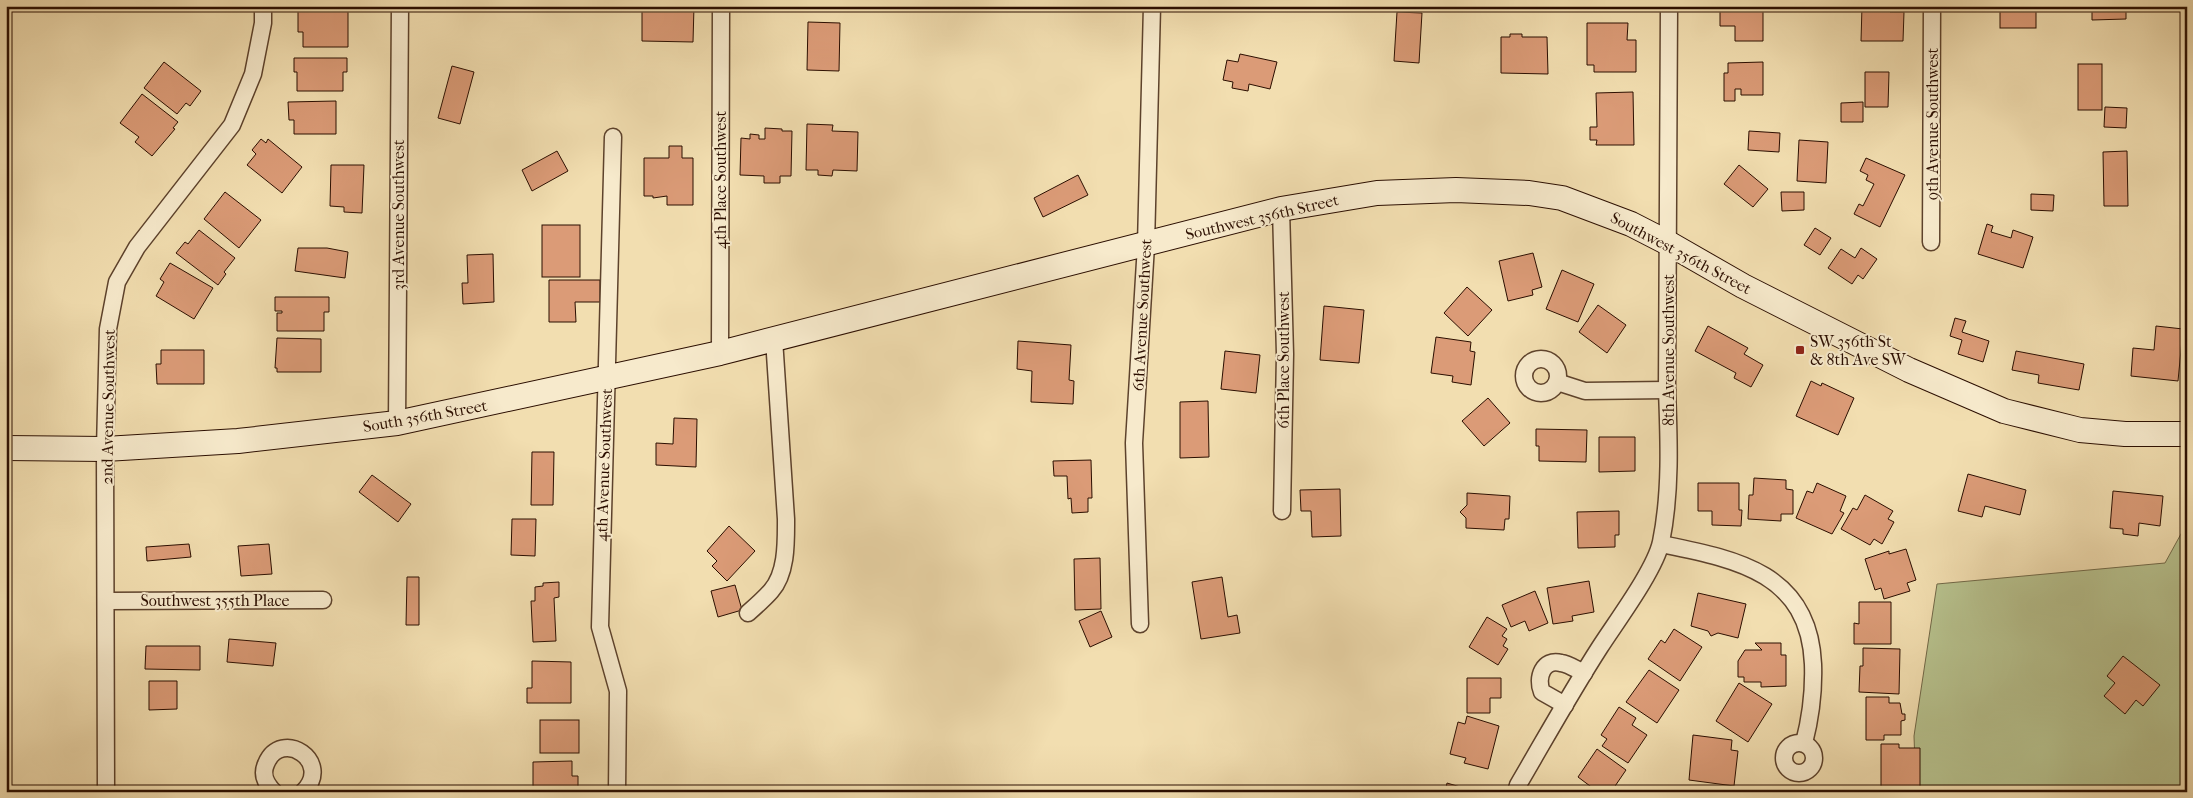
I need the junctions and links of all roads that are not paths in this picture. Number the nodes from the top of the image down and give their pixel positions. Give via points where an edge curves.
1 (263, 6) edge
2 (400, 6) edge
3 (721, 6) edge
4 (1152, 6) edge
5 (1669, 6) edge
6 (1932, 6) edge
7 (613, 137) dead end
8 (1281, 209) junction
9 (1931, 242) dead end
10 (1668, 243) junction
11 (1146, 245) junction
12 (835, 324) joint
13 (774, 339) junction
14 (720, 353) junction
15 (607, 379) junction
16 (1557, 382) dead end
17 (1667, 390) junction
18 (397, 423) junction
19 (2187, 434) edge
20 (6, 448) edge
21 (105, 449) junction
22 (1282, 511) dead end
23 (1661, 544) junction
24 (323, 600) dead end
25 (107, 601) junction
26 (748, 613) dead end
27 (1140, 624) dead end
28 (1584, 673) junction
29 (1565, 704) junction
30 (1804, 743) dead end
31 (106, 792) edge
32 (274, 792) edge
33 (302, 792) edge
34 (618, 792) edge
35 (1516, 792) edge

1 - 21 street, 2nd Avenue Southwest via 263,23 252,74 232,125 138,247 117,282 108,329
2 - 18 street, 3rd Avenue Southwest
3 - 14 street, 4th Place Southwest
4 - 11 street, 6th Avenue Southwest
5 - 10 street, 8th Avenue Southwest
6 - 9 street, 9th Avenue Southwest
7 - 15 street, 4th Avenue Southwest
8 - 10 main road, Southwest 356th Street via 1377,193 1456,190 1529,193 1562,198 1588,207
8 - 11 main road, Southwest 356th Street
8 - 22 street, 6th Place Southwest via 1285,354
10 - 17 street, 8th Avenue Southwest
10 - 19 main road, Southwest 356th Street via 1743,286 1909,370 2004,411 2080,430
11 - 12 main road, Southwest 356th Street
11 - 27 street, 6th Avenue Southwest via 1134,443
12 - 13 main road, South 356th Street
13 - 14 main road, South 356th Street
13 - 26 street via 786,519 785,549 775,585
14 - 15 main road, South 356th Street
15 - 18 main road, South 356th Street
15 - 34 street, 4th Avenue Southwest via 600,627 618,691
16 - 17 street via 1585,392
17 - 23 street, 8th Avenue Southwest via 1667,488
18 - 21 main road, South 356th Street via 238,442
20 - 21 main road, South 356th Street
21 - 25 street, 2nd Avenue Southwest
23 - 28 street, 8th Avenue Southwest
23 - 30 street via 1733,561 1775,583 1796,603 1809,633 1813,657 1811,716
24 - 25 street, Southwest 355th Place
25 - 31 street, 2nd Avenue Southwest
28 - 29 street, 8th Avenue Southwest
28 - 29 street via 1555,662 1540,673 1542,692
29 - 35 street, 8th Avenue Southwest
32 - 33 street via 264,777 264,767 275,752 294,748 309,759 312,768 312,777

